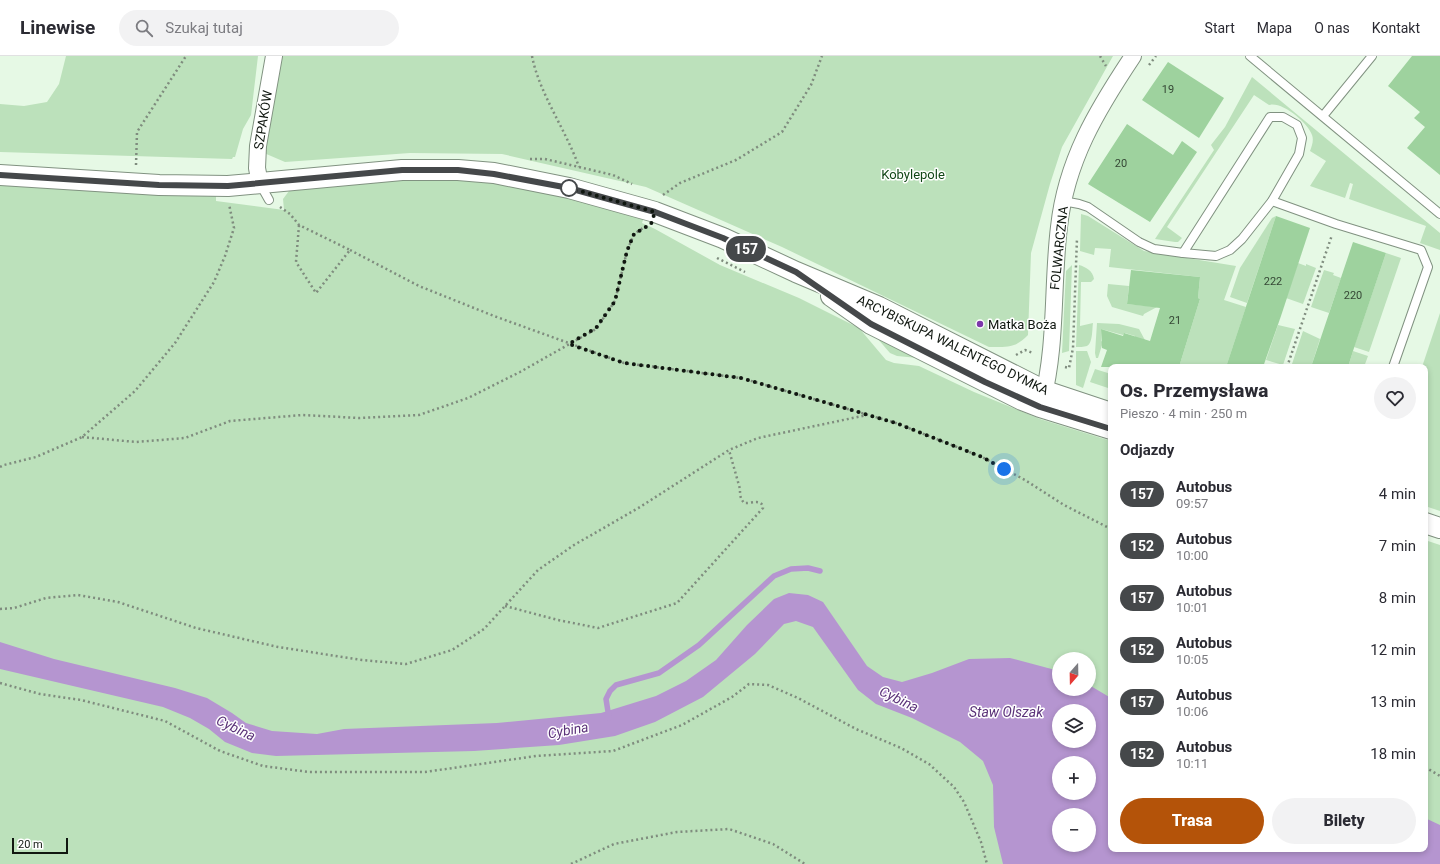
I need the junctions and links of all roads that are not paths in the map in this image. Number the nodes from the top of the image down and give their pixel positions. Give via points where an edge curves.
1 (274, 56) edge
2 (1133, 56) edge
3 (1250, 56) edge
4 (1372, 56) edge
5 (1322, 116) junction
6 (0, 176) edge
7 (264, 192) junction
8 (1063, 201) junction
9 (1272, 201) junction
10 (1440, 214) edge
11 (1183, 253) junction
12 (1394, 364) edge
13 (1043, 399) junction
14 (1108, 412) edge
15 (1108, 427) edge
16 (1428, 524) edge
17 (1440, 528) edge

1 - 7 street, SZPAKÓW via 258,146 257,168
2 - 8 street, FOLWARCZNA via 1092,121 1069,176
3 - 5 lane
4 - 5 lane
5 - 10 lane
6 - 7 street, ARCYBISKUPA WALENTEGO DYMKA via 159,185 228,186
7 - 13 street, ARCYBISKUPA WALENTEGO DYMKA via 336,176 402,170 458,170 569,188 655,212 723,238 796,272 871,324 985,382
8 - 11 lane via 1088,208 1154,249
8 - 13 street, FOLWARCZNA via 1050,360
9 - 11 lane via 1230,250 1216,256
9 - 11 lane via 1299,154 1302,138 1297,125 1283,117 1270,117
9 - 12 lane via 1421,250 1428,266
13 - 14 street, ARCYBISKUPA WALENTEGO DYMKA
13 - 15 street, ARCYBISKUPA WALENTEGO DYMKA
16 - 17 street

